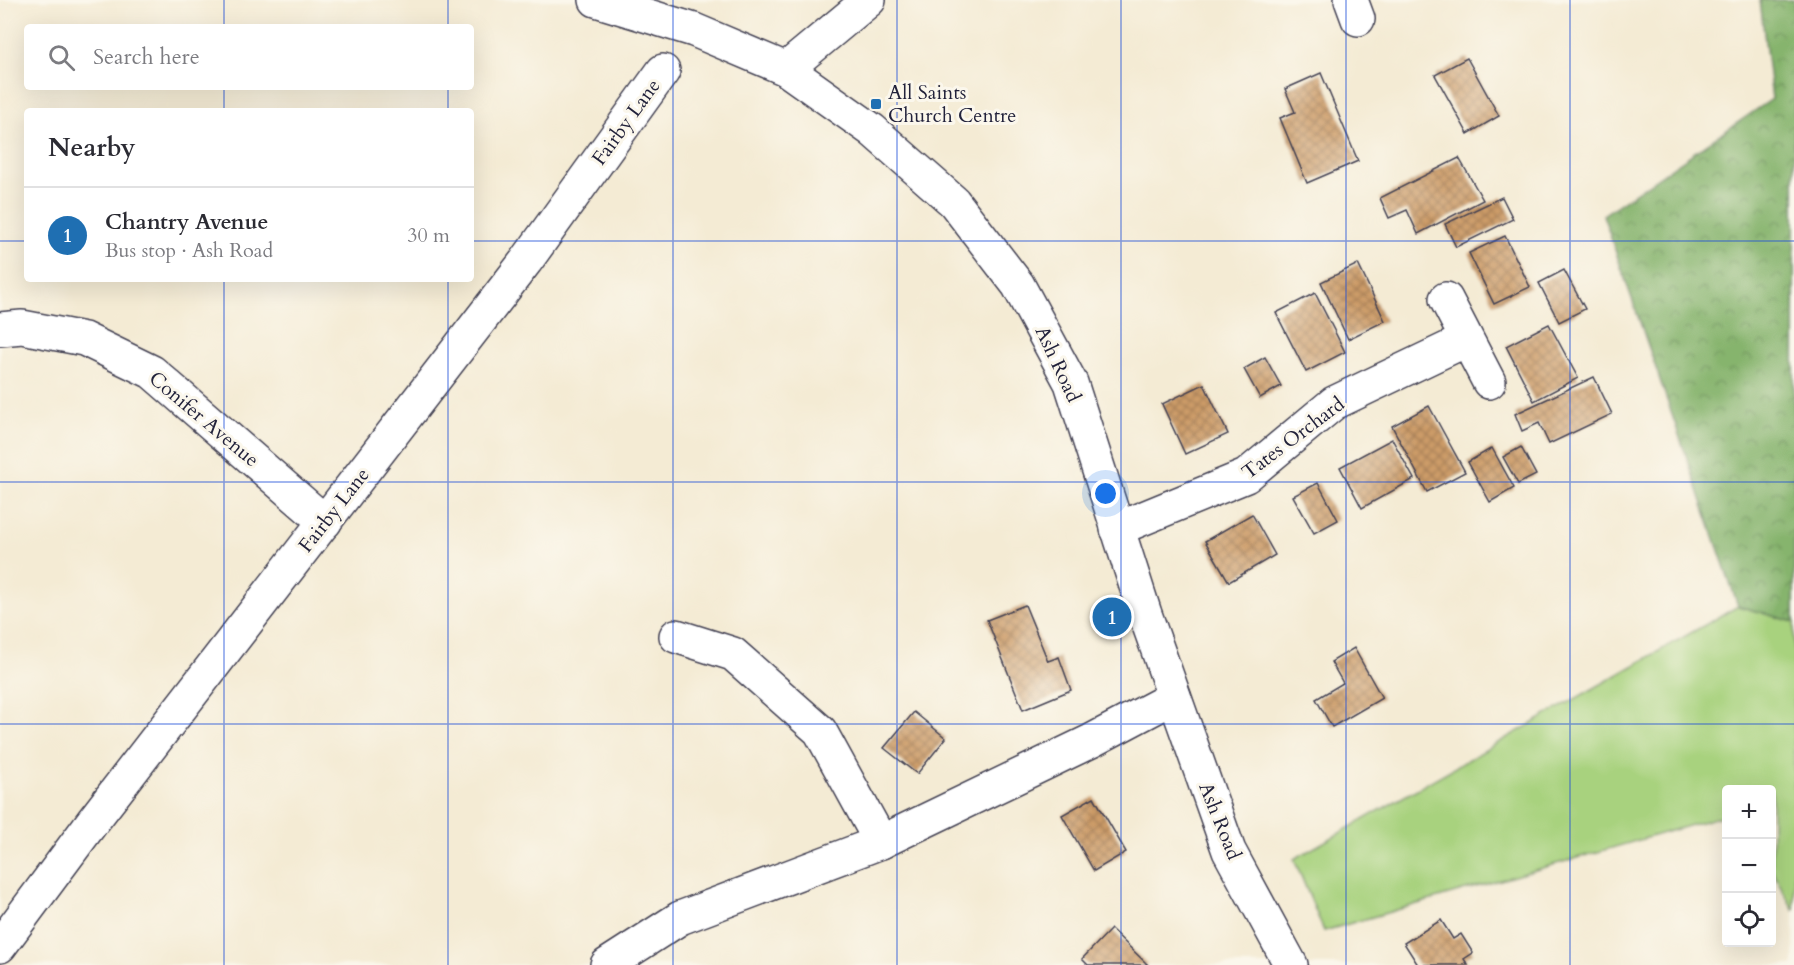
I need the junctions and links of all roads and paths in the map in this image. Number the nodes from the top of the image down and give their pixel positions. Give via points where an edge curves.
1 (596, 0) edge
2 (869, 0) edge
3 (786, 69) junction
4 (663, 71) dead end
5 (1446, 299) dead end
6 (0, 329) edge
7 (1466, 340) junction
8 (1489, 382) dead end
9 (325, 522) junction
10 (1117, 529) junction
11 (675, 636) dead end
12 (1174, 697) junction
13 (881, 842) junction
14 (0, 946) edge
15 (607, 965) edge
16 (1291, 965) edge

1 - 3 street, Ash Road via 694,30
2 - 3 street
3 - 10 street, Ash Road via 872,130 954,202 1018,285 1071,383
4 - 9 street, Fairby Lane via 526,261
5 - 7 street
6 - 9 street, Conifer Avenue via 22,327 84,339 152,372
7 - 8 street
7 - 10 street, Tates Orchard via 1334,403 1246,476
9 - 14 street, Fairby Lane
10 - 12 street, Ash Road
11 - 13 street via 733,654 820,731
12 - 13 street
12 - 16 street, Ash Road via 1229,851
13 - 15 street via 680,918

